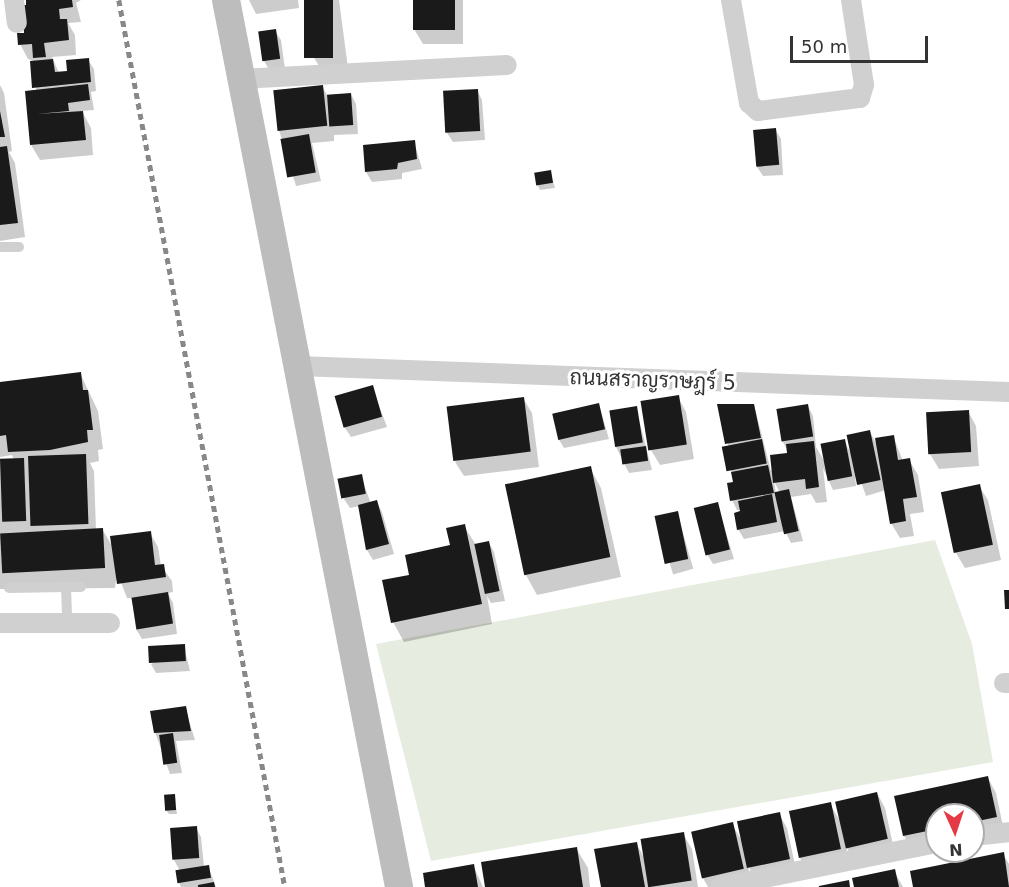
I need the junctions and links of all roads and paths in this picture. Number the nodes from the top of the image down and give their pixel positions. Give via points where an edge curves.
1 (14, 0) edge
2 (226, 0) edge
3 (731, 0) edge
4 (851, 0) edge
5 (17, 23) dead end
6 (507, 65) dead end
7 (242, 79) junction
8 (0, 247) edge
9 (19, 247) dead end
10 (298, 366) junction
11 (1009, 392) edge
12 (66, 587) junction
13 (81, 587) dead end
14 (9, 588) dead end
15 (0, 623) edge
16 (110, 623) dead end
17 (67, 624) junction
18 (1009, 832) edge
19 (985, 835) edge
20 (925, 845) edge
21 (399, 887) edge
22 (720, 887) edge

1 - 5 street
2 - 7 street
3 - 4 street via 749,103 758,111 860,98 864,85
6 - 7 street
7 - 10 street
8 - 9 lane
10 - 11 street, ถนนสราญราษฎร์ 5
10 - 21 street
12 - 13 lane
12 - 14 lane
12 - 17 lane
15 - 17 street
16 - 17 street
18 - 19 street
20 - 22 street

